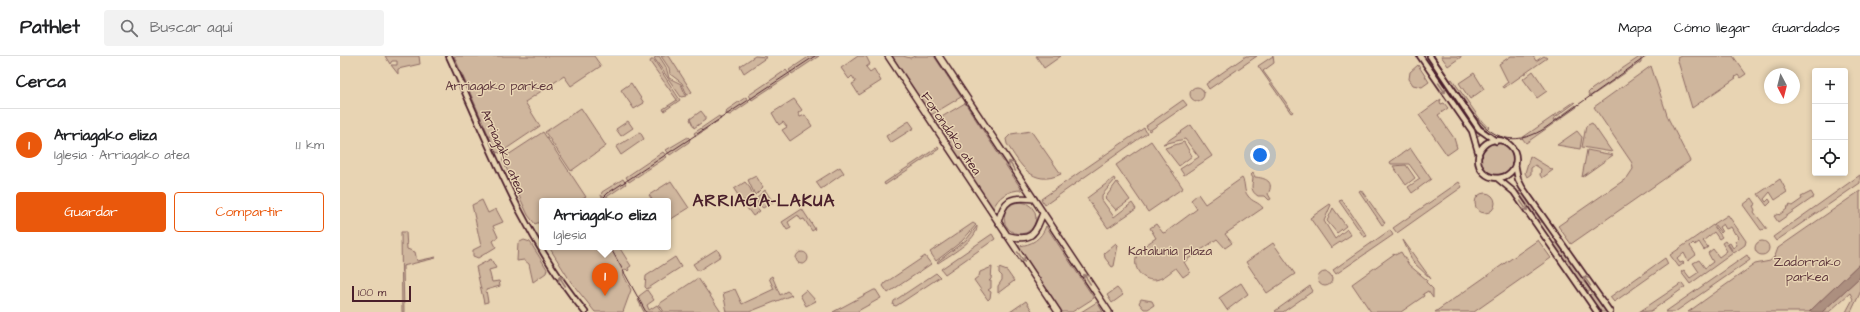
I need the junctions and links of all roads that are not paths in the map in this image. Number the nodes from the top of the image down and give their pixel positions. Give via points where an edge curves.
1 (449, 56) edge
2 (888, 56) edge
3 (939, 56) edge
4 (1420, 56) edge
5 (1430, 56) edge
6 (1496, 140) junction
7 (1479, 155) junction
8 (1515, 164) junction
9 (1497, 178) junction
10 (1034, 198) junction
11 (1043, 213) junction
12 (998, 222) junction
13 (1006, 235) junction
14 (539, 244) edge
15 (543, 250) edge
16 (585, 312) edge
17 (1058, 312) edge
18 (1109, 312) edge
19 (1597, 312) edge
20 (1610, 312) edge

14 -> 1 main road, Arriagako atea via 502,175
2 - 12 main road, Forondako atea
10 -> 3 main road
4 -> 7 main road via 1472,131
5 - 6 main road via 1479,129
6 - 7 main road via 1485,145
6 - 8 main road via 1506,142 1512,148
7 - 9 main road via 1482,170 1488,176
8 - 9 main road via 1508,174
20 -> 8 main road via 1522,187
9 -> 19 main road via 1515,194
10 - 11 main road
10 - 12 main road via 1017,197 1008,201 1001,210
11 - 13 main road via 1039,226 1032,235 1022,238
18 -> 11 main road
12 - 13 main road, Forondako atea
13 -> 17 main road, Forondako atea
16 -> 15 main road, Arriagako atea

